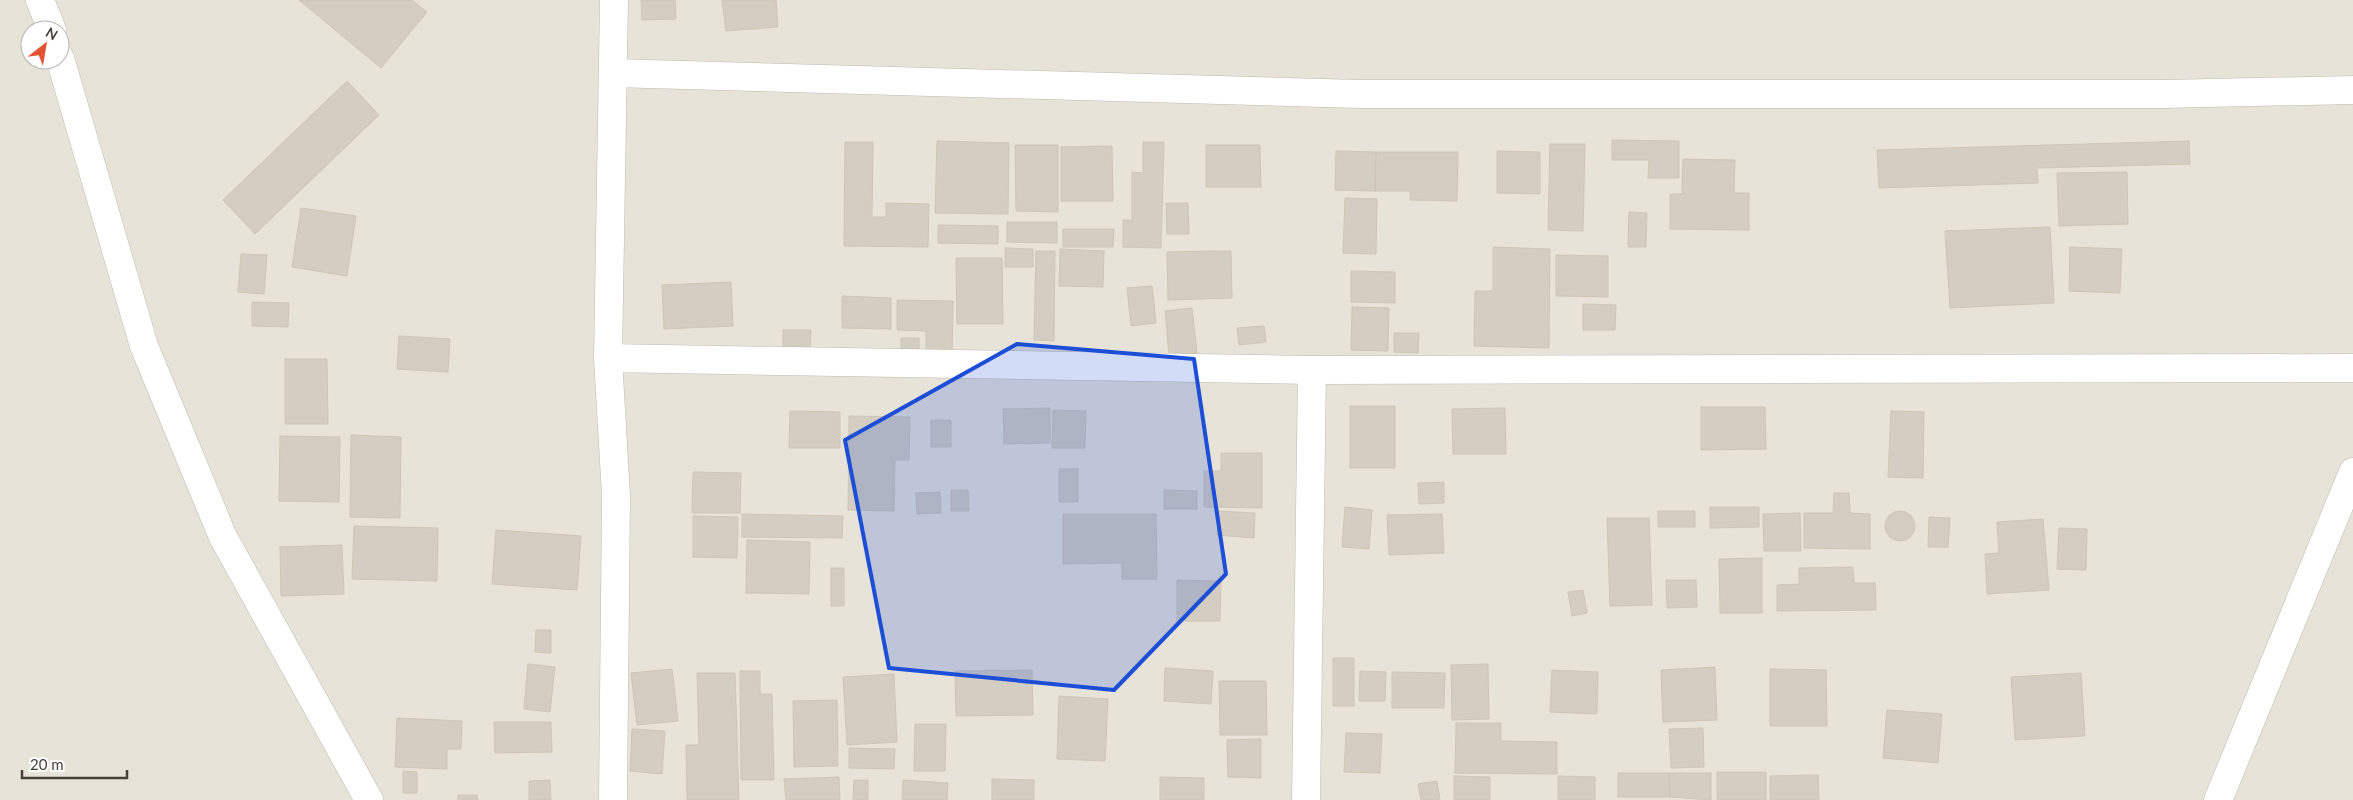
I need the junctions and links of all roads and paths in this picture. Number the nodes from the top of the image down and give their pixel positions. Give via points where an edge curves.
1 (40, 0) edge
2 (614, 0) edge
3 (48, 20) edge
4 (64, 70) edge
5 (613, 72) junction
6 (2353, 90) edge
7 (608, 358) junction
8 (2353, 368) edge
9 (1312, 370) junction
10 (2353, 472) edge
11 (368, 800) edge
12 (613, 800) edge
13 (1306, 800) edge
14 (2218, 800) edge

1 - 3 street
2 - 5 street
4 - 11 street via 144,346 223,537
5 - 6 street via 1359,94 2163,94
5 - 7 street
7 - 9 street
7 - 12 street via 616,496
8 - 9 street
9 - 13 street
10 - 14 street

